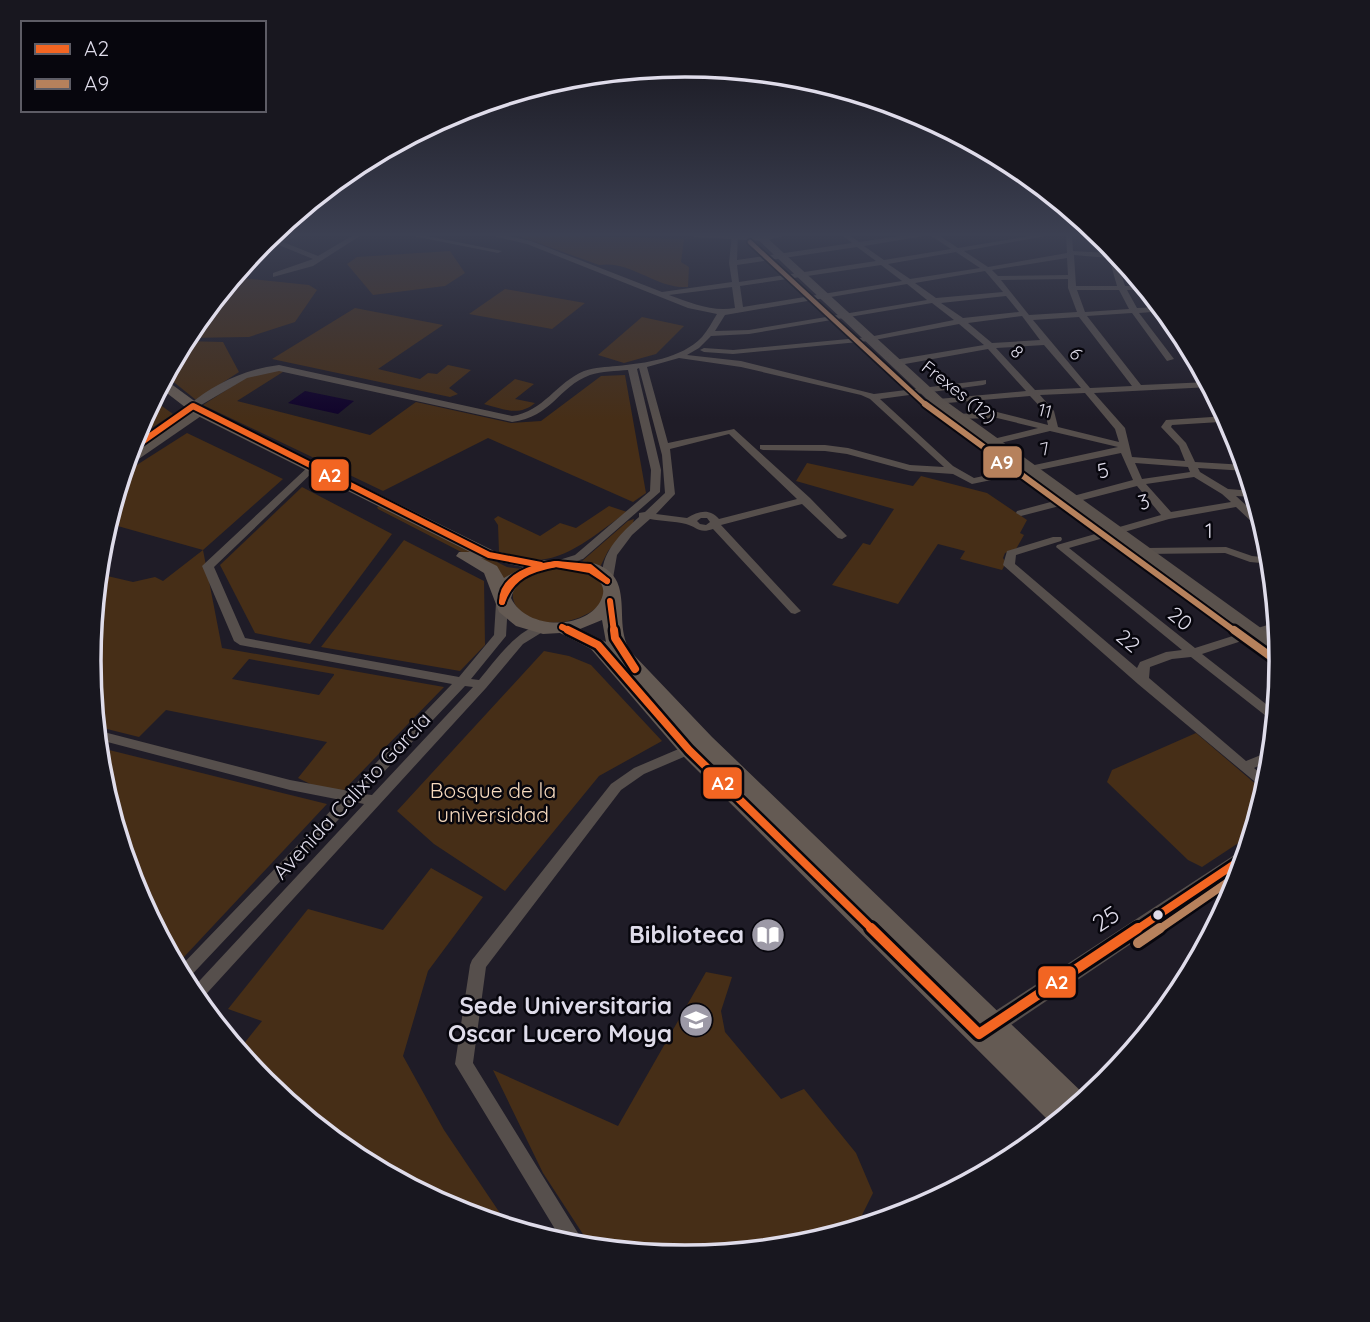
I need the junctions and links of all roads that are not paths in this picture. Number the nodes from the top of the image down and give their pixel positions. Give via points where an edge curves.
1 (668, 296) edge
2 (738, 296) edge
3 (818, 296) edge
4 (823, 296) edge
5 (926, 296) edge
6 (988, 296) edge
7 (1007, 296) edge
8 (1075, 296) edge
9 (1126, 296) edge
10 (933, 301) junction
11 (739, 309) junction
12 (1151, 310) edge
13 (1133, 311) junction
14 (722, 313) junction
15 (1082, 315) junction
16 (845, 316) junction
17 (1025, 316) junction
18 (961, 321) junction
19 (869, 339) junction
20 (1046, 342) junction
21 (706, 346) junction
22 (990, 346) junction
23 (674, 356) junction
24 (1170, 359) dead end
25 (894, 363) junction
26 (637, 366) junction
27 (983, 382) dead end
28 (1200, 385) edge
29 (1138, 388) junction
30 (168, 389) edge
31 (922, 389) junction
32 (1087, 390) junction
33 (1032, 393) junction
34 (873, 397) junction
35 (164, 398) edge
36 (938, 402) junction
37 (190, 412) junction
38 (957, 417) junction
39 (1217, 419) edge
40 (1051, 427) junction
41 (144, 442) edge
42 (992, 442) junction
43 (664, 447) junction
44 (763, 447) dead end
45 (140, 451) edge
46 (1126, 452) junction
47 (1236, 468) edge
48 (1030, 469) junction
49 (1193, 469) junction
50 (308, 471) junction
51 (954, 471) junction
52 (1139, 482) junction
53 (1226, 492) junction
54 (1244, 493) edge
55 (1071, 498) junction
56 (806, 500) junction
57 (1238, 504) junction
58 (633, 511) junction
59 (1021, 513) dead end
60 (1250, 514) edge
61 (646, 516) junction
62 (1168, 516) junction
63 (716, 524) junction
64 (1116, 529) junction
65 (842, 536) dead end
66 (1059, 543) junction
67 (1146, 551) junction
68 (1260, 560) edge
69 (560, 563) junction
70 (541, 565) junction
71 (609, 592) junction
72 (502, 598) junction
73 (795, 611) dead end
74 (553, 627) junction
75 (1268, 627) edge
76 (1254, 631) junction
77 (1268, 642) edge
78 (1191, 653) junction
79 (463, 680) junction
80 (1142, 681) junction
81 (482, 685) junction
82 (1267, 712) edge
83 (106, 737) edge
84 (697, 746) junction
85 (1260, 759) edge
86 (1244, 767) junction
87 (1257, 778) edge
88 (352, 796) junction
89 (376, 801) junction
90 (1232, 866) edge
91 (189, 969) edge
92 (202, 989) edge
93 (987, 1029) junction
94 (1070, 1100) edge
95 (1058, 1110) edge
96 (568, 1233) edge

1 - 14 street
2 - 11 street
3 - 11 street
4 - 16 main road, Frexes (12)
5 - 10 street, 8
6 - 10 street
7 - 17 street, 6
8 - 15 street
9 - 13 street
10 - 16 street
10 - 18 street, 8
11 - 14 street
12 - 13 street
13 - 15 street
13 - 24 street
14 - 21 street
15 - 17 street
15 - 29 street
16 - 19 main road, Frexes (12)
16 - 21 street via 749,332
17 - 18 street
17 - 20 street, 6
18 - 19 street
18 - 22 street, 8
19 - 21 street via 733,352
19 - 25 main road, Frexes (12)
20 - 22 street
20 - 32 street, 6
21 - 23 street
21 - 23 street
21 - 34 street
22 - 25 street
22 - 33 street, 8
23 - 26 street
25 - 31 main road, Frexes (12)
26 - 37 street via 587,373 523,419 279,368 243,374
26 - 43 street
26 - 58 street via 657,482 656,492
27 - 31 street
28 - 29 street
29 - 32 street
30 - 37 main road
31 - 34 street
31 - 36 main road, Frexes (12)
32 - 33 street
32 - 46 street, 6 via 1120,428
33 - 36 street
33 - 40 street, 8 via 1049,411
34 - 51 street
35 - 37 main road
36 - 38 main road, Frexes (12)
37 - 41 main road
37 - 45 main road
37 - 50 main road
38 - 40 street, 11 via 988,414
38 - 42 main road, Frexes (12)
39 - 49 street via 1169,422 1166,427 1183,445
40 - 42 street
40 - 46 street, 11
42 - 48 main road, Frexes (12)
43 - 56 street via 732,431
43 - 61 street via 670,494
44 - 51 street via 825,448 910,468
46 - 48 street, 7
46 - 49 street, 7
46 - 52 street, 6
47 - 49 street
48 - 51 street, 7 via 972,481
48 - 55 main road, Frexes (12)
49 - 52 street, 5
49 - 53 street
50 - 70 main road via 489,555
50 - 72 main road via 491,570
50 - 79 street via 208,566 240,641
52 - 55 street, 5
52 - 62 street, 6
53 - 54 street
53 - 57 street
55 - 59 street, 5
55 - 64 main road, Frexes (12)
56 - 63 street
56 - 65 street
57 - 60 street
57 - 62 street, 3
58 - 61 street
58 - 69 street via 579,557
61 - 63 street via 691,522 702,514 713,517
61 - 71 street via 613,550 606,567
62 - 64 street, 3
63 - 73 street
64 - 66 street, 3
64 - 67 main road, Frexes (12)
66 - 78 street, 20
66 - 80 street, 22 via 1011,553 1009,565
67 - 68 street, 1 via 1226,551
67 - 76 main road, Frexes (12)
69 - 70 main road
69 - 71 main road via 589,568
70 - 72 main road via 509,581
71 - 74 main road via 600,613 584,622
71 - 84 main road via 612,638
72 - 74 main road via 511,617 525,624
72 - 79 street, Avenida Calixto García via 500,636
74 - 81 street, Avenida Calixto García via 519,641
74 - 84 main road via 598,645
75 - 76 street
76 - 77 main road, Frexes (12)
76 - 78 street
78 - 80 street via 1144,665
78 - 82 street, 20
79 - 81 street
79 - 88 street, Avenida Calixto García
80 - 86 street, 22
81 - 89 street, Avenida Calixto García
83 - 88 street via 290,785
84 - 93 main road
84 - 96 street via 639,771 615,787 478,965 464,1064
85 - 86 street
86 - 87 street, 22
88 - 89 street
88 - 91 street, Avenida Calixto García
89 - 92 street, Avenida Calixto García
90 - 93 street, 25
93 - 94 main road
93 - 95 main road

